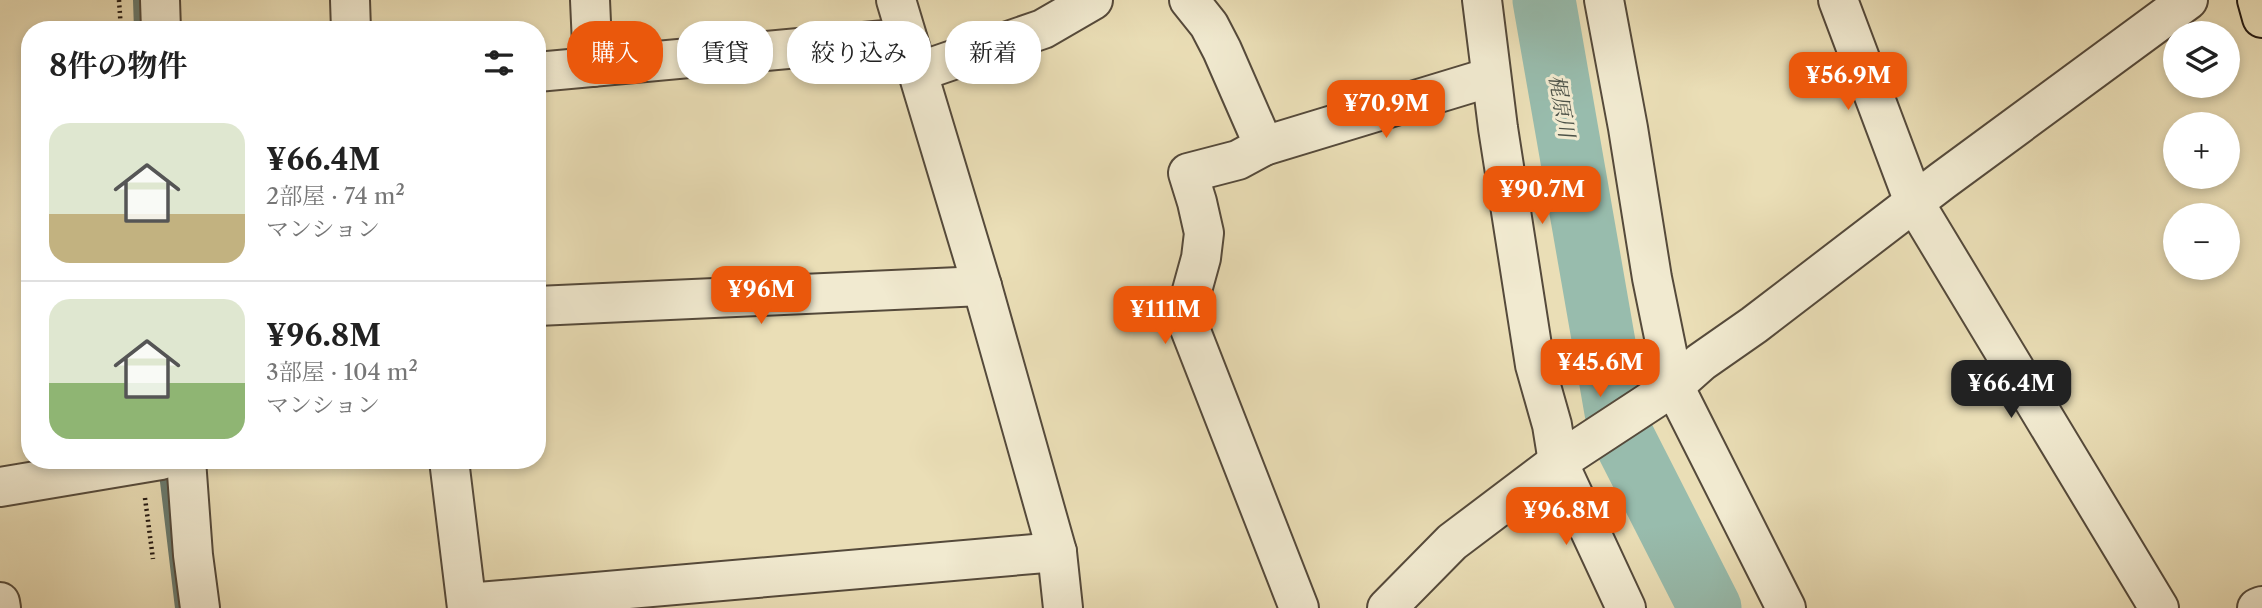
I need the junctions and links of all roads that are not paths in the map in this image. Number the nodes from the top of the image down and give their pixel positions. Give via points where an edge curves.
1 (160, 0) edge
2 (350, 0) edge
3 (590, 0) edge
4 (896, 0) edge
5 (1093, 0) edge
6 (1189, 0) edge
7 (1482, 0) edge
8 (1604, 0) edge
9 (1838, 0) edge
10 (2188, 0) edge
11 (2257, 0) edge
12 (2262, 18) edge
13 (161, 21) edge
14 (351, 21) edge
15 (591, 21) edge
16 (902, 21) edge
17 (931, 51) edge
18 (787, 60) edge
19 (663, 64) edge
20 (567, 69) edge
21 (546, 71) edge
22 (1492, 77) junction
23 (921, 84) edge
24 (1264, 146) junction
25 (1914, 202) junction
26 (982, 286) junction
27 (546, 306) edge
28 (1674, 386) junction
29 (1558, 462) junction
30 (109, 469) edge
31 (187, 469) edge
32 (450, 469) edge
33 (0, 487) edge
34 (1057, 552) junction
35 (0, 602) edge
36 (467, 605) edge
37 (1, 608) edge
38 (200, 608) edge
39 (1063, 608) edge
40 (1299, 608) edge
41 (1387, 608) edge
42 (1626, 608) edge
43 (1786, 608) edge
44 (2159, 608) edge

1 - 13 street
2 - 14 street
3 - 15 street
4 - 16 street
5 - 17 street via 1043,29
6 - 24 street via 1222,50
7 - 22 street
8 - 28 street
9 - 25 street
10 - 25 street
11 - 12 main road
18 - 19 street
20 - 21 street
22 - 24 street
22 - 29 street via 1533,352
23 - 26 street
24 - 40 street via 1238,160 1188,173 1204,233 1185,316
25 - 28 street
25 - 44 street
26 - 27 street
26 - 34 street
28 - 29 street
28 - 43 street
29 - 41 street via 1452,542
29 - 42 street
30 - 33 street
31 - 38 street
32 - 36 street
34 - 36 street
34 - 39 street
35 - 37 street

